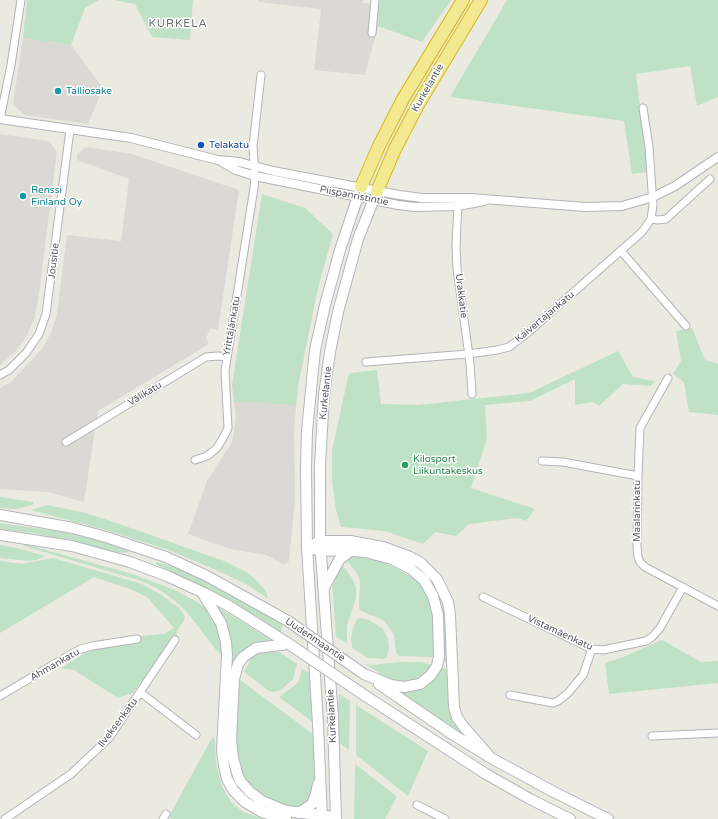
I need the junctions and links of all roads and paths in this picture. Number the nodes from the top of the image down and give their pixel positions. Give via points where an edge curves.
1 (20, 0) edge
2 (375, 0) edge
3 (463, 0) edge
4 (481, 0) edge
5 (372, 33) dead end
6 (262, 75) dead end
7 (643, 108) dead end
8 (0, 119) edge
9 (70, 130) junction
10 (718, 156) edge
11 (218, 160) junction
12 (254, 166) junction
13 (255, 176) junction
14 (710, 180) dead end
15 (359, 192) junction
16 (375, 196) junction
17 (653, 197) junction
18 (458, 202) junction
19 (651, 219) junction
20 (621, 251) junction
21 (686, 326) dead end
22 (468, 354) junction
23 (226, 357) junction
24 (366, 362) dead end
25 (0, 375) edge
26 (668, 378) dead end
27 (472, 394) dead end
28 (66, 442) dead end
29 (195, 460) dead end
30 (542, 461) dead end
31 (638, 476) junction
32 (0, 515) edge
33 (0, 535) edge
34 (320, 541) junction
35 (307, 547) junction
36 (321, 551) junction
37 (350, 551) junction
38 (682, 587) junction
39 (323, 590) junction
40 (202, 592) junction
41 (483, 597) dead end
42 (718, 606) edge
43 (137, 639) dead end
44 (175, 640) dead end
45 (289, 644) junction
46 (592, 649) junction
47 (364, 674) junction
48 (140, 692) junction
49 (510, 695) dead end
50 (0, 696) edge
51 (718, 733) edge
52 (196, 735) dead end
53 (652, 736) dead end
54 (491, 758) junction
55 (320, 774) junction
56 (417, 805) dead end
57 (298, 813) junction
58 (322, 817) edge
59 (5, 819) edge
60 (284, 819) edge
61 (334, 819) edge
62 (445, 819) edge
63 (570, 819) edge
64 (608, 819) edge

1 - 8 street
2 - 5 street
3 - 15 highway, Kurkelantie via 397,111
4 - 16 highway, Kurkelantie via 419,103 395,149
6 - 12 street via 253,146
7 - 17 street
8 - 9 street, Piispanristintie
9 - 11 street, Piispanristintie via 131,138
9 - 25 street, Jousitie via 46,314 39,334 26,354
10 - 17 street, Piispanristintie via 675,186
11 - 12 street, Piispanristintie
11 - 13 street, Piispanristintie via 236,170
12 - 13 street
12 - 15 street, Piispanristintie
13 - 15 street, Piispanristintie
13 - 23 street, Yrittäjänkatu
14 - 19 street via 666,219
15 - 16 street, Piispanristintie
15 - 35 main road, Kurkelantie via 333,271 315,350 307,431
16 - 18 street, Piispanristintie
16 - 34 main road, Kurkelantie via 347,275 330,352 324,396 320,465
17 - 18 street, Piispanristintie via 622,206 585,207 493,200
17 - 19 street
18 - 22 street, Urakkatie via 457,269
19 - 20 street, Kaivertajankatu via 642,232
20 - 21 street
20 - 22 street, Kaivertajankatu via 516,343 502,349
22 - 24 street, Kaivertajankatu
22 - 27 street, Urakkatie
23 - 28 street, Välikatu via 206,357
23 - 29 street, Yrittäjänkatu via 228,428 217,448 207,456
26 - 31 street, Maalarinkatu via 640,426
30 - 31 street via 563,462
31 - 38 street, Maalarinkatu via 639,560 645,567
32 - 47 main road, Uudenmaantie, bridge via 73,528 166,557 207,576 288,621
33 - 40 main road, Uudenmaantie via 72,546 130,562
34 - 35 main road
34 - 36 main road, Kurkelantie
34 - 54 main road via 350,541 383,546 421,563 437,579 448,602 450,615 454,707 457,717
35 - 36 main road
35 - 55 main road, Kurkelantie
36 - 37 main road
36 - 39 main road, Kurkelantie
37 - 39 main road via 339,560
37 - 47 main road via 379,555 411,569 424,580 438,615 439,656 434,671 425,681 412,687 404,687 391,685
38 - 42 street, Maalarinkatu
38 - 46 street, Vistamäenkatu via 660,628 652,637 610,650
39 - 61 main road, Kurkelantie via 333,718
40 - 45 main road, Uudenmaantie
40 - 60 main road via 221,623 226,642 222,750 227,779 245,802 262,812
41 - 46 street, Vistamäenkatu
43 - 50 street, Ahmankatu via 81,649
44 - 48 street, Ilveksenkatu
45 - 57 main road via 256,648 238,664 234,679 231,740 234,765 245,787 272,806
45 - 63 main road, Uudenmaantie, bridge via 486,774
46 - 49 street via 583,675 558,701 553,703
47 - 54 main road, Uudenmaantie
48 - 52 street
48 - 59 street, Ilveksenkatu via 109,738 93,754 71,774
51 - 53 street
54 - 64 main road, Uudenmaantie
55 - 57 main road via 313,801
55 - 58 main road, Kurkelantie
56 - 62 street
57 - 58 main road
58 - 61 main road

